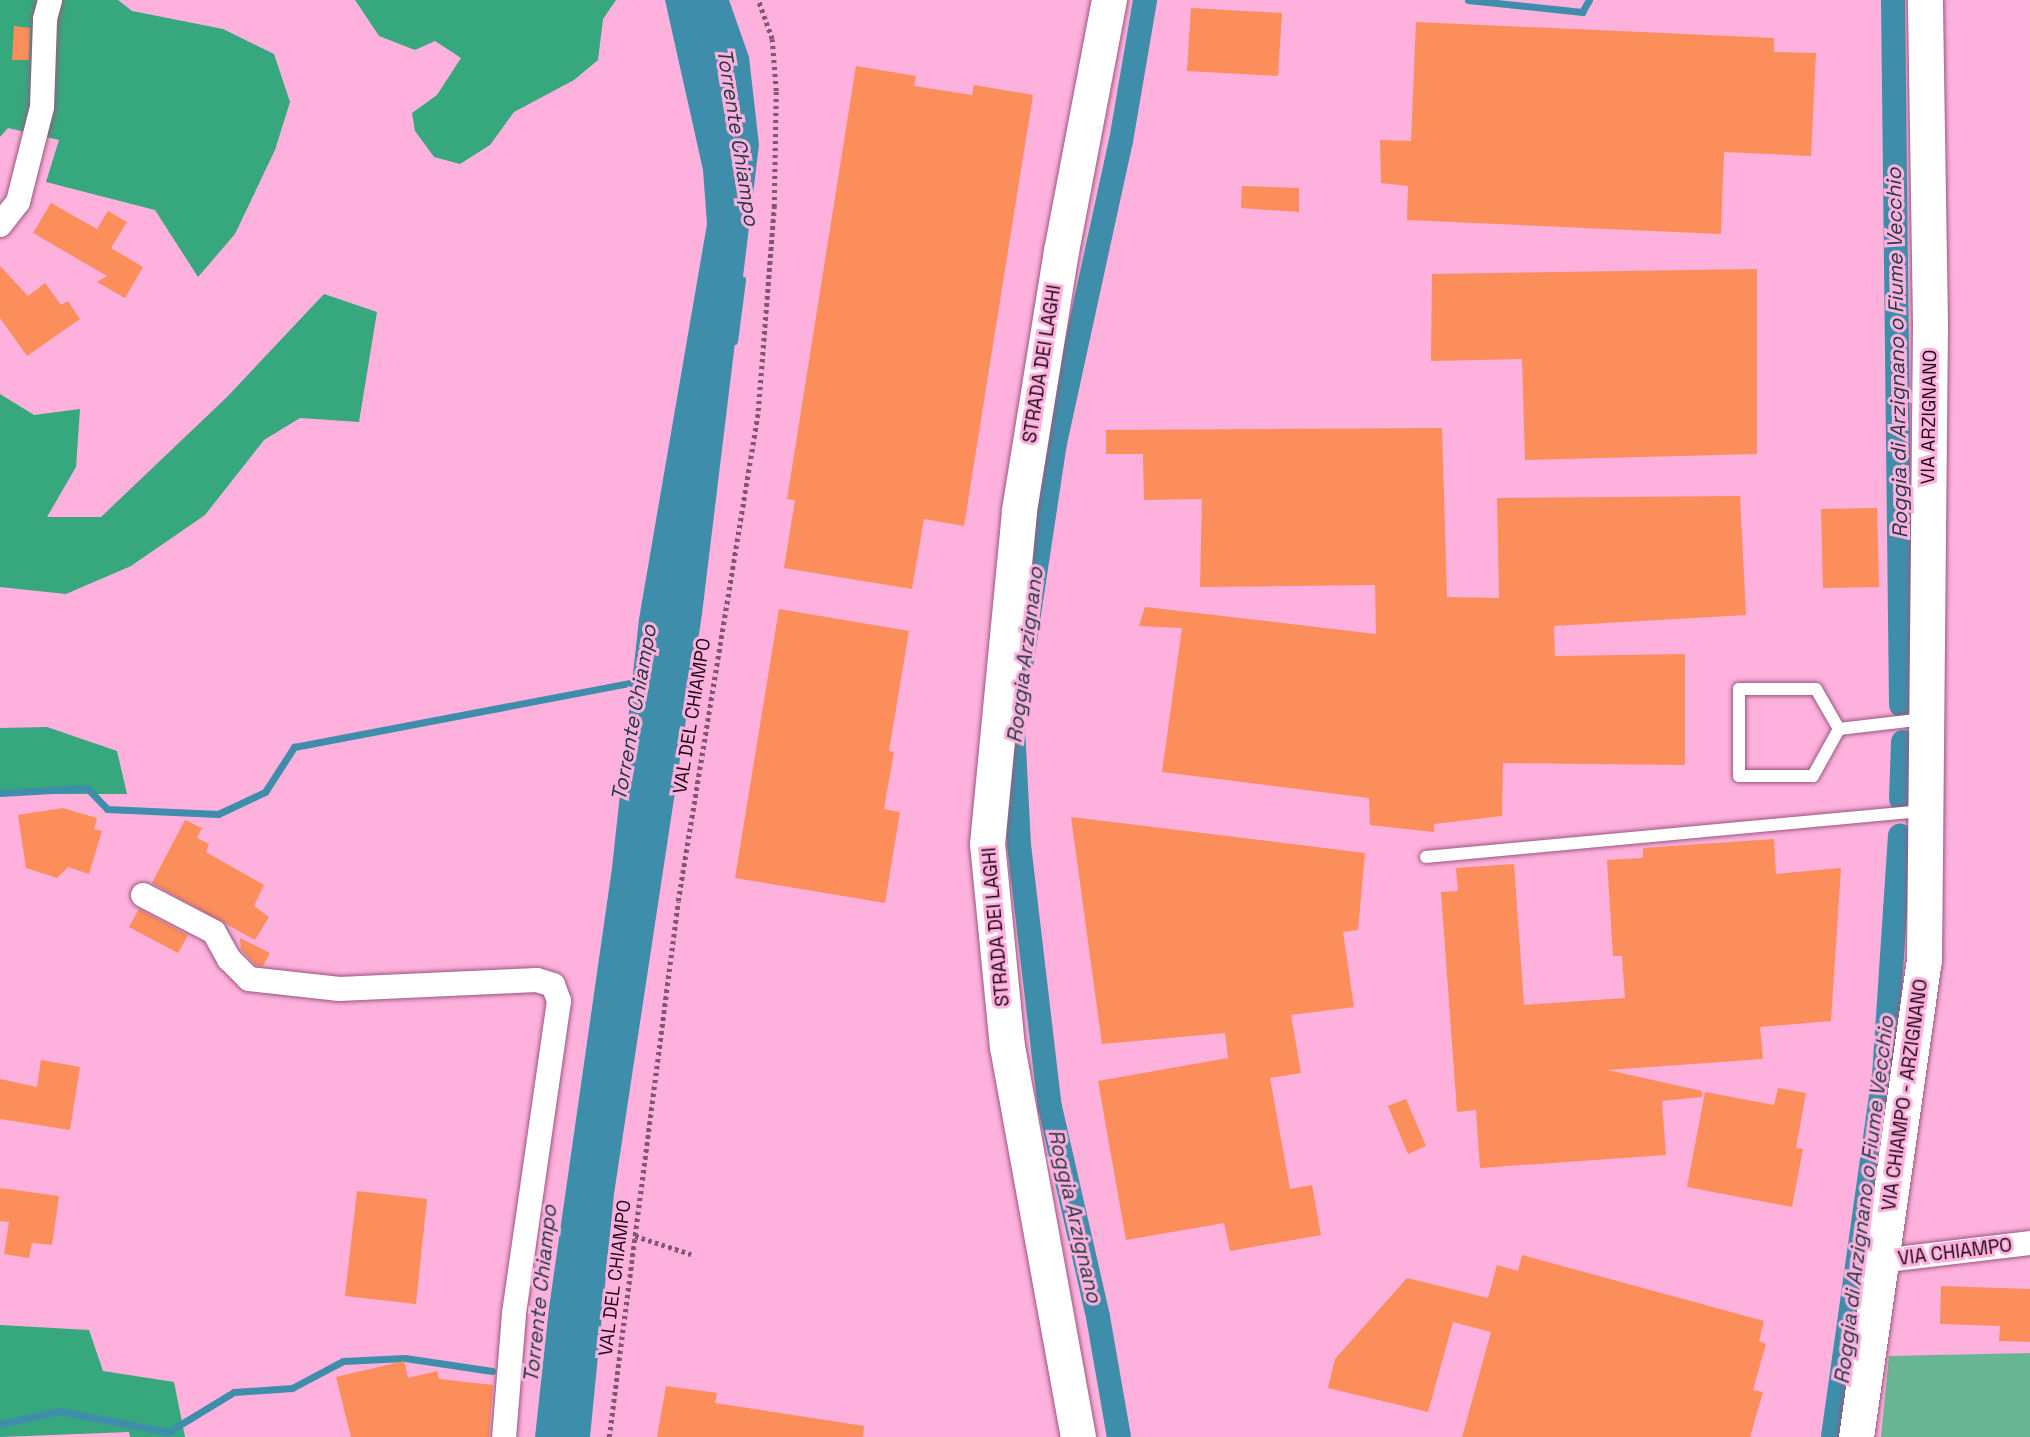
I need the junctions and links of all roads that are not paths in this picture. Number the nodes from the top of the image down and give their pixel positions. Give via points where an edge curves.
1 (50, 0) edge
2 (1109, 0) edge
3 (1925, 0) edge
4 (0, 225) edge
5 (1928, 718) junction
6 (1839, 729) junction
7 (1927, 823) junction
8 (1426, 857) dead end
9 (143, 895) dead end
10 (2030, 1242) edge
11 (1880, 1261) junction
12 (504, 1437) edge
13 (1078, 1437) edge
14 (1856, 1437) edge

1 - 4 street via 45,19 42,107 18,202
2 - 13 street, STRADA DEI LAGHI via 1061,251 1019,510 987,844 1007,1047
3 - 5 street, VIA ARZIGNANO via 1930,323
5 - 6 lane
5 - 7 street, VIA ARZIGNANO
6 - 6 lane via 1813,776 1740,776 1739,689 1816,689
7 - 8 lane
7 - 11 street, VIA CHIAMPO - ARZIGNANO via 1924,961
9 - 12 street via 214,932 229,960 249,979 339,989 537,980 553,985 559,1001 514,1314
10 - 11 street, VIA CHIAMPO
11 - 14 street, VIA CHIAMPO - ARZIGNANO

